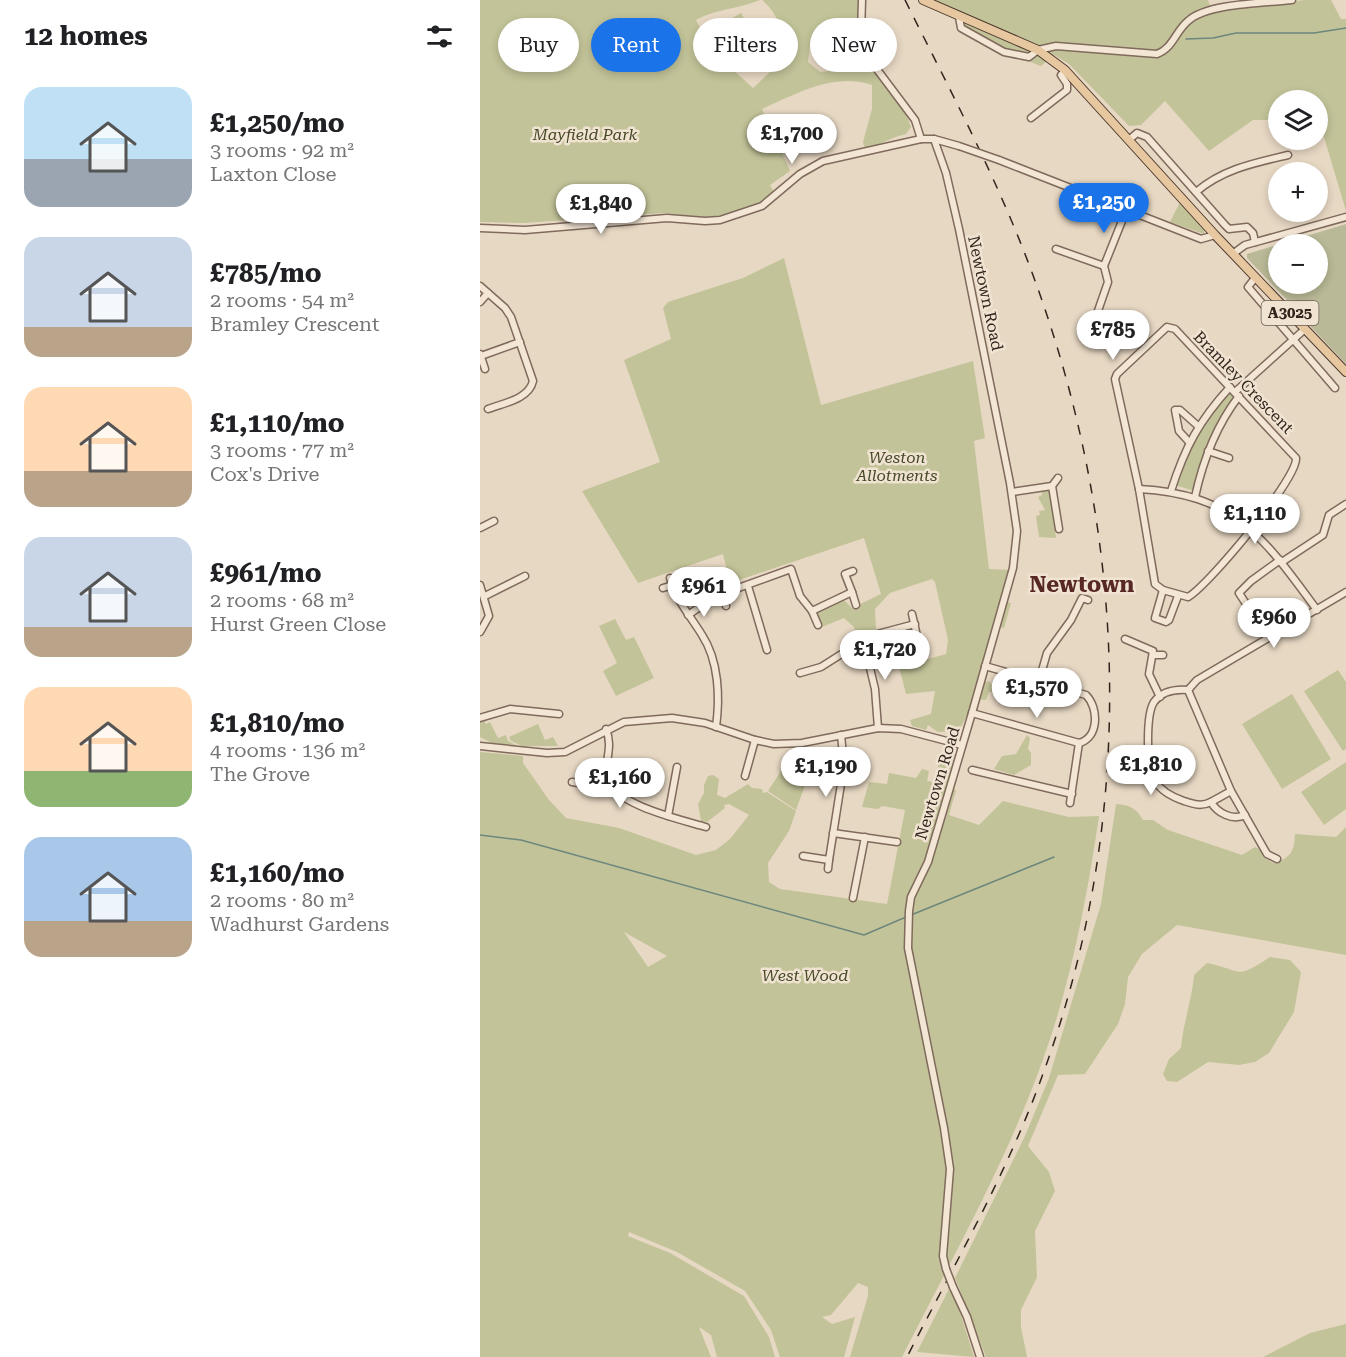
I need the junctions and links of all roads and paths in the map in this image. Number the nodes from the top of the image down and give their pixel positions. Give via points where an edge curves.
1 (862, 0) edge
2 (923, 0) edge
3 (1292, 0) edge
4 (959, 17) junction
5 (1038, 50) junction
6 (1065, 70) junction
7 (1031, 118) dead end
8 (921, 139) junction
9 (934, 139) junction
10 (1130, 139) junction
11 (1288, 154) dead end
12 (1196, 192) junction
13 (1126, 211) junction
14 (1346, 217) edge
15 (480, 228) edge
16 (1215, 235) junction
17 (1255, 242) junction
18 (1056, 249) dead end
19 (1234, 253) junction
20 (1104, 266) junction
21 (1255, 278) junction
22 (480, 286) edge
23 (488, 293) junction
24 (480, 302) edge
25 (1092, 328) dead end
26 (1305, 329) junction
27 (1293, 340) junction
28 (520, 342) junction
29 (480, 355) edge
30 (485, 369) dead end
31 (1346, 372) edge
32 (1335, 387) dead end
33 (1235, 392) junction
34 (488, 409) dead end
35 (1198, 426) junction
36 (1188, 442) junction
37 (1208, 452) junction
38 (1229, 458) dead end
39 (1058, 478) dead end
40 (1052, 486) junction
41 (1139, 489) junction
42 (1171, 491) junction
43 (1012, 492) junction
44 (1195, 497) junction
45 (1346, 504) edge
46 (494, 521) dead end
47 (480, 528) edge
48 (1059, 529) dead end
49 (1252, 529) junction
50 (1281, 561) junction
51 (852, 571) dead end
52 (525, 576) dead end
53 (480, 585) edge
54 (748, 586) junction
55 (663, 588) dead end
56 (1163, 590) junction
57 (852, 592) junction
58 (1346, 592) edge
59 (723, 594) junction
60 (485, 596) junction
61 (1178, 596) junction
62 (1088, 600) dead end
63 (856, 605) dead end
64 (726, 606) dead end
65 (1250, 610) dead end
66 (1317, 610) junction
67 (812, 611) junction
68 (912, 614) dead end
69 (688, 615) junction
70 (915, 624) junction
71 (818, 625) dead end
72 (480, 632) edge
73 (917, 636) dead end
74 (863, 639) junction
75 (1125, 639) dead end
76 (766, 650) dead end
77 (1163, 654) dead end
78 (1153, 655) junction
79 (985, 666) junction
80 (813, 670) junction
81 (800, 673) dead end
82 (815, 679) dead end
83 (716, 681) junction
84 (1039, 681) junction
85 (708, 683) dead end
86 (1188, 690) junction
87 (1160, 696) junction
88 (972, 713) junction
89 (559, 714) dead end
90 (480, 718) edge
91 (716, 727) junction
92 (878, 728) junction
93 (606, 729) junction
94 (841, 735) junction
95 (755, 740) junction
96 (1078, 743) junction
97 (962, 745) junction
98 (480, 746) edge
99 (677, 767) dead end
100 (972, 770) dead end
101 (745, 776) dead end
102 (608, 781) junction
103 (572, 782) dead end
104 (1231, 791) junction
105 (1072, 794) junction
106 (1211, 802) junction
107 (1070, 803) dead end
108 (1245, 815) junction
109 (668, 816) junction
110 (706, 827) dead end
111 (833, 832) junction
112 (865, 837) junction
113 (897, 842) dead end
114 (803, 856) dead end
115 (1277, 859) dead end
116 (828, 860) junction
117 (828, 869) dead end
118 (853, 898) dead end
119 (980, 1357) edge

1 - 8 street via 861,34 867,56 915,120
2 - 4 main road, A3025
3 - 5 street via 1203,11 1187,21 1170,46 1157,54 1056,46
4 - 5 main road, A3025
4 - 5 street via 960,28 1005,52 1029,57
5 - 6 main road, A3025
6 - 7 street via 1061,75 1067,90
6 - 10 main road, A3025
8 - 9 street
8 - 15 street via 823,161 800,174 762,206 720,220 667,218 525,230
9 - 13 street, bridge via 999,160
9 - 43 street, Newtown Road via 956,213
10 - 12 street via 1142,133
10 - 16 main road, A3025
11 - 12 street via 1225,172
12 - 17 street via 1230,229 1251,229
13 - 16 street via 1201,239
13 - 20 street
14 - 17 street
16 - 19 main road, A3025
17 - 19 street
18 - 20 street
19 - 21 main road, A3025
20 - 25 street via 1108,282
21 - 26 main road, A3025
21 - 27 street via 1248,287
22 - 23 street
23 - 24 street
23 - 28 street via 511,317
26 - 27 street
26 - 31 main road, A3025
27 - 32 street
27 - 33 street
28 - 29 street
28 - 34 street via 533,381 531,390
29 - 30 street
33 - 35 street
33 - 37 street
33 - 41 street, Bramley Crescent via 1170,327 1117,374 1115,382
33 - 49 street, Bramley Crescent via 1296,458 1293,471
35 - 36 street
35 - 36 street via 1175,410 1179,432
36 - 42 street
37 - 38 street
37 - 44 street
39 - 40 street
40 - 43 street
40 - 48 street
41 - 42 street
41 - 56 street, Bramley Crescent via 1155,584
42 - 44 street
43 - 79 street, Newtown Road via 1016,555
44 - 49 street
45 - 50 street via 1329,515 1323,535
46 - 47 street
49 - 50 street
49 - 61 street, Bramley Crescent via 1192,595
50 - 65 street via 1239,593
50 - 66 street
51 - 57 street via 841,575
52 - 60 street
53 - 60 street
54 - 59 street
54 - 67 street via 791,569 800,596
54 - 76 street
55 - 69 street via 672,582
56 - 61 street
56 - 61 street via 1155,618 1169,620
57 - 63 street
57 - 67 street
58 - 66 street
59 - 64 street
59 - 69 street
60 - 72 street via 488,619
62 - 84 street via 1082,598 1050,647
66 - 86 street via 1197,680
67 - 71 street
68 - 70 street
69 - 83 street via 706,642
70 - 73 street
70 - 74 street
74 - 80 street
74 - 92 street via 875,690
75 - 78 street via 1150,648
77 - 78 street
78 - 87 street via 1149,675
79 - 84 street
79 - 88 street, Newtown Road
80 - 81 street
80 - 82 street
83 - 85 street
83 - 91 street
84 - 96 street via 1091,700 1094,729 1088,739
86 - 87 street via 1174,689
86 - 104 street
87 - 106 street via 1151,710 1150,772 1168,794 1200,805
88 - 96 street
88 - 97 street, Newtown Road
89 - 90 street via 510,709
91 - 93 street via 672,718 639,719
91 - 95 street
92 - 94 street
92 - 97 street via 901,729
93 - 98 street via 565,752
93 - 102 street via 611,741
94 - 95 street via 795,743
94 - 111 street via 844,765
95 - 101 street
96 - 105 street
97 - 119 street, Newtown Road, bridge via 928,862 911,897 908,948 950,1168 943,1256
99 - 109 street
100 - 105 street
102 - 103 street via 597,786
102 - 109 street via 622,797
104 - 106 street
104 - 108 street
105 - 107 street
106 - 108 street via 1219,813 1238,818
108 - 115 street via 1267,854
109 - 110 street
111 - 112 street
111 - 116 street
112 - 113 street
112 - 118 street
114 - 116 street
116 - 117 street

